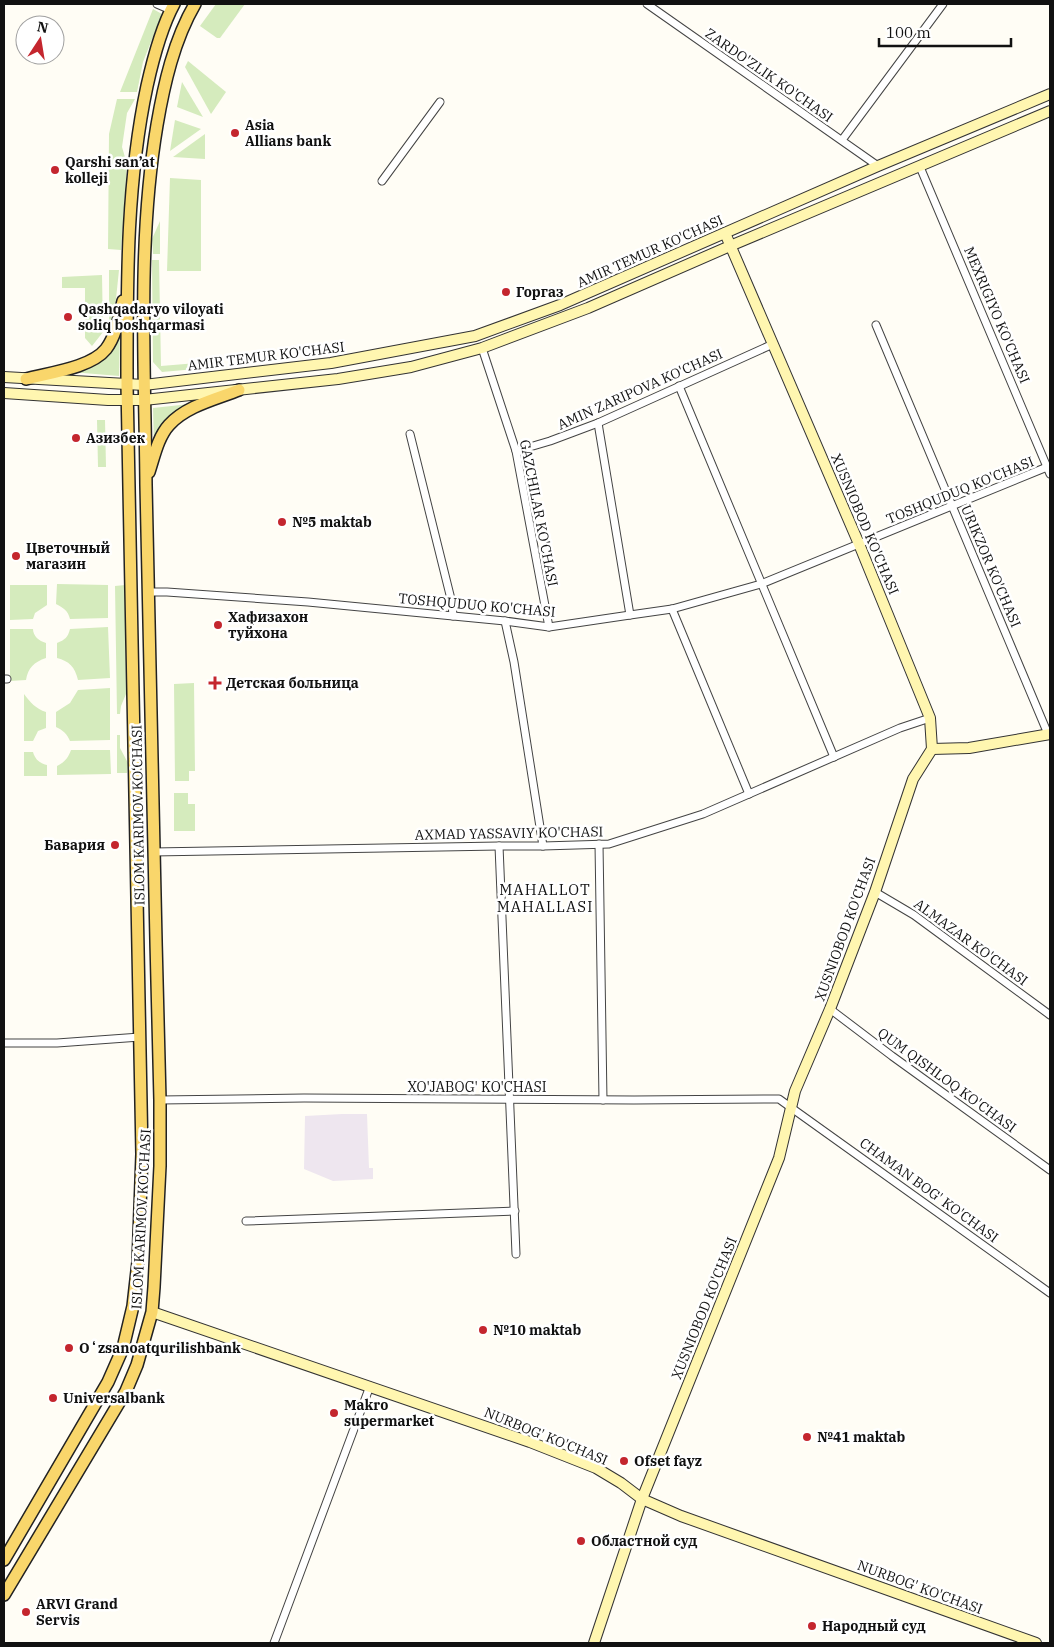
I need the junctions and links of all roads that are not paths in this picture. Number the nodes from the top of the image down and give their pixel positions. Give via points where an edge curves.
1 (157, 4) edge
2 (195, 4) edge
3 (647, 4) edge
4 (943, 4) edge
5 (172, 7) edge
6 (1050, 94) edge
7 (440, 102) dead end
8 (1050, 111) edge
9 (842, 140) junction
10 (878, 166) junction
11 (920, 167) junction
12 (382, 181) dead end
13 (725, 233) junction
14 (730, 246) junction
15 (127, 282) junction
16 (876, 324) dead end
17 (773, 344) junction
18 (482, 348) junction
19 (4, 377) edge
20 (26, 379) junction
21 (127, 385) junction
22 (144, 385) junction
23 (679, 386) junction
24 (239, 390) junction
25 (4, 393) edge
26 (144, 400) junction
27 (128, 401) junction
28 (598, 423) junction
29 (410, 434) dead end
30 (516, 450) junction
31 (1049, 471) edge
32 (146, 481) junction
33 (952, 506) junction
34 (860, 544) junction
35 (762, 584) junction
36 (147, 592) junction
37 (672, 609) junction
38 (630, 615) junction
39 (453, 616) junction
40 (505, 621) junction
41 (549, 627) junction
42 (930, 718) junction
43 (1049, 734) edge
44 (932, 749) junction
45 (834, 757) junction
46 (749, 794) junction
47 (599, 844) junction
48 (499, 846) junction
49 (543, 846) junction
50 (154, 852) junction
51 (875, 892) junction
52 (830, 1009) junction
53 (1050, 1015) edge
54 (140, 1038) junction
55 (4, 1043) edge
56 (510, 1099) junction
57 (160, 1100) junction
58 (603, 1100) junction
59 (792, 1107) junction
60 (142, 1154) junction
61 (160, 1154) junction
62 (1050, 1170) edge
63 (515, 1211) junction
64 (246, 1221) dead end
65 (516, 1254) dead end
66 (1050, 1293) edge
67 (152, 1312) junction
68 (370, 1386) junction
69 (642, 1499) junction
70 (4, 1560) edge
71 (4, 1595) edge
72 (274, 1643) edge
73 (594, 1643) edge
74 (1036, 1643) edge

1 - 5 street
2 - 22 main road, ISLOM KARIMOV KO‘CHASI via 181,32 167,74 150,176 144,258
3 - 9 street, ZARDO'ZLIK KO'CHASI
4 - 9 street
5 - 15 main road, ISLOM KARIMOV KO‘CHASI via 152,64 143,108 133,177
6 - 10 street, AMIR TEMUR KO'CHASI
7 - 12 street
8 - 11 street, AMIR TEMUR KO'CHASI
9 - 10 street, ZARDO'ZLIK KO'CHASI
10 - 13 street, AMIR TEMUR KO'CHASI
11 - 14 street, AMIR TEMUR KO'CHASI
11 - 31 street, MEXRIGIYO KO'CHASI
13 - 14 street, XUSNIOBOD KO'CHASI
13 - 22 street, AMIR TEMUR KO'CHASI via 560,305 475,336 331,363
14 - 17 street, XUSNIOBOD KO'CHASI
14 - 18 street, AMIR TEMUR KO'CHASI via 588,308
15 - 20 main road via 116,330 106,350 81,365
15 - 21 main road, ISLOM KARIMOV KO‘CHASI
16 - 33 street, URIKZOR KO'CHASI
17 - 23 street, AMIN ZARIPOVA KO'CHASI
17 - 34 street, XUSNIOBOD KO'CHASI
18 - 24 street, AMIR TEMUR KO'CHASI via 411,367
18 - 30 street, GAZCHILAR KO'CHASI
19 - 20 street, AMIR TEMUR KO'CHASI
20 - 21 street, AMIR TEMUR KO'CHASI
21 - 22 street, AMIR TEMUR KO'CHASI
21 - 27 main road, ISLOM KARIMOV KO‘CHASI
22 - 26 main road, ISLOM KARIMOV KO‘CHASI
23 - 28 street, AMIN ZARIPOVA KO'CHASI
23 - 35 street
24 - 26 street, AMIR TEMUR KO'CHASI
24 - 32 main road via 182,414 169,425
25 - 27 street, AMIR TEMUR KO'CHASI
26 - 27 street, AMIR TEMUR KO'CHASI
26 - 32 main road, ISLOM KARIMOV KO‘CHASI
27 - 54 main road, ISLOM KARIMOV KO‘CHASI
28 - 30 street, AMIN ZARIPOVA KO'CHASI
28 - 38 street
29 - 39 street
30 - 41 street, GAZCHILAR KO'CHASI
31 - 33 street, TOSHQUDUQ KO'CHASI
32 - 36 main road, ISLOM KARIMOV KO‘CHASI
33 - 34 street, TOSHQUDUQ KO'CHASI
33 - 43 street, URIKZOR KO'CHASI
34 - 35 street, TOSHQUDUQ KO'CHASI
34 - 42 street, XUSNIOBOD KO'CHASI
35 - 37 street, TOSHQUDUQ KO'CHASI
35 - 45 street
36 - 39 street, TOSHQUDUQ KO'CHASI via 308,602
36 - 50 main road, ISLOM KARIMOV KO‘CHASI
37 - 38 street, TOSHQUDUQ KO'CHASI
37 - 46 street
38 - 41 street, TOSHQUDUQ KO'CHASI
39 - 40 street, TOSHQUDUQ KO'CHASI
40 - 41 street, TOSHQUDUQ KO'CHASI
40 - 49 street
42 - 44 street, XUSNIOBOD KO'CHASI
42 - 45 street, AXMAD YASSAVIY KO'CHASI
43 - 44 street via 969,748
44 - 51 street, XUSNIOBOD KO'CHASI via 912,779
45 - 46 street, AXMAD YASSAVIY KO'CHASI
46 - 47 street, AXMAD YASSAVIY KO'CHASI via 703,814 609,844
47 - 49 street, AXMAD YASSAVIY KO'CHASI
47 - 58 street
48 - 49 street, AXMAD YASSAVIY KO'CHASI
48 - 50 street, AXMAD YASSAVIY KO'CHASI
48 - 56 street
50 - 57 main road, ISLOM KARIMOV KO‘CHASI
51 - 52 street, XUSNIOBOD KO'CHASI
51 - 53 street, ALMAZAR KO'CHASI via 914,915
52 - 59 street, XUSNIOBOD KO'CHASI via 795,1091
52 - 62 street, QUM QISHLOQ KO'CHASI
54 - 55 street
54 - 60 main road, ISLOM KARIMOV KO‘CHASI
56 - 57 street, XO'JABOG' KO'CHASI
56 - 58 street, XO'JABOG' KO'CHASI
56 - 63 street
57 - 61 main road, ISLOM KARIMOV KO‘CHASI
58 - 59 street, XO'JABOG' KO'CHASI via 779,1099
59 - 66 street, CHAMAN BOG' KO'CHASI
59 - 69 street, XUSNIOBOD KO'CHASI via 779,1158
60 - 61 main road via 153,1148
60 - 70 main road, ISLOM KARIMOV KO‘CHASI via 138,1262 133,1306 123,1348 108,1382
61 - 67 main road, ISLOM KARIMOV KO‘CHASI
63 - 64 street
63 - 65 street
67 - 68 street, NURBOG' KO'CHASI
67 - 71 main road, ISLOM KARIMOV KO‘CHASI via 126,1391
68 - 69 street, NURBOG' KO'CHASI via 596,1468
68 - 72 street
69 - 73 street, XUSNIOBOD KO'CHASI
69 - 74 street, NURBOG' KO'CHASI via 681,1516

